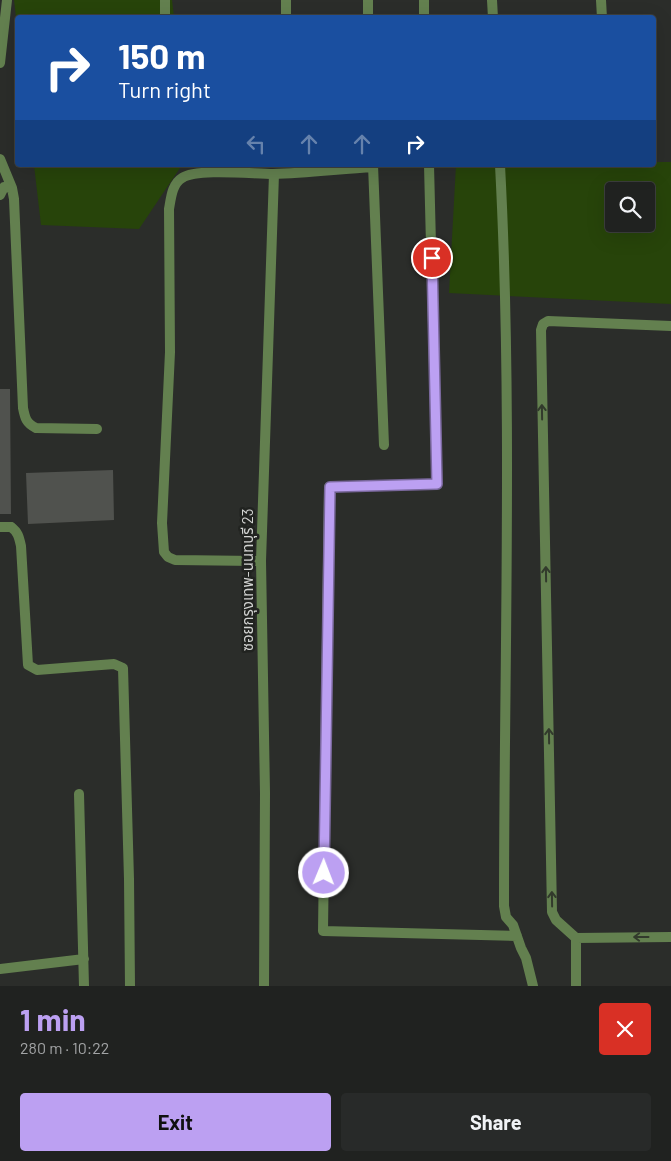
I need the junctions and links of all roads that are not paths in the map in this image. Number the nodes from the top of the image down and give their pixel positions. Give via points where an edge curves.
1 (7, 0) edge
2 (165, 0) edge
3 (286, 0) edge
4 (368, 0) edge
5 (424, 0) edge
6 (492, 0) edge
7 (601, 0) edge
8 (165, 15) edge
9 (286, 15) edge
10 (368, 15) edge
11 (424, 15) edge
12 (493, 15) edge
13 (602, 15) edge
14 (1, 48) edge
15 (0, 63) edge
16 (0, 159) edge
17 (361, 167) edge
18 (373, 167) edge
19 (429, 167) edge
20 (500, 167) edge
21 (274, 174) junction
22 (12, 188) junction
23 (0, 195) edge
24 (671, 326) edge
25 (97, 429) dead end
26 (384, 445) dead end
27 (0, 527) edge
28 (261, 562) junction
29 (79, 794) dead end
30 (517, 936) junction
31 (671, 937) edge
32 (576, 938) junction
33 (84, 959) junction
34 (0, 969) edge
35 (84, 986) edge
36 (130, 986) edge
37 (264, 986) edge
38 (532, 986) edge
39 (576, 986) edge

1 - 14 street
2 - 8 street
3 - 9 street
4 - 10 street
5 - 11 street
6 - 12 street
7 - 13 street
14 - 15 street
16 - 22 street
17 - 21 street
18 - 26 street
19 - 30 street via 437,484 330,487 322,931
20 - 30 street via 505,245 508,430 504,906 506,918
21 - 28 street, ซอยกรุงเทพ-นนทบุรี 23
21 - 28 street via 198,173 182,177 172,192 169,209 170,352 162,523 164,552 175,560
22 - 23 street via 4,187
22 - 25 street via 25,419 36,428
32 -> 24 street via 552,912 541,330 548,321
27 - 36 street via 11,527 19,536 28,665 37,670 114,664 123,668
28 - 37 street, ซอยกรุงเทพ-นนทบุรี 23
29 - 33 street
30 - 38 street
31 -> 32 street
32 - 39 street
33 - 34 street
33 - 35 street

